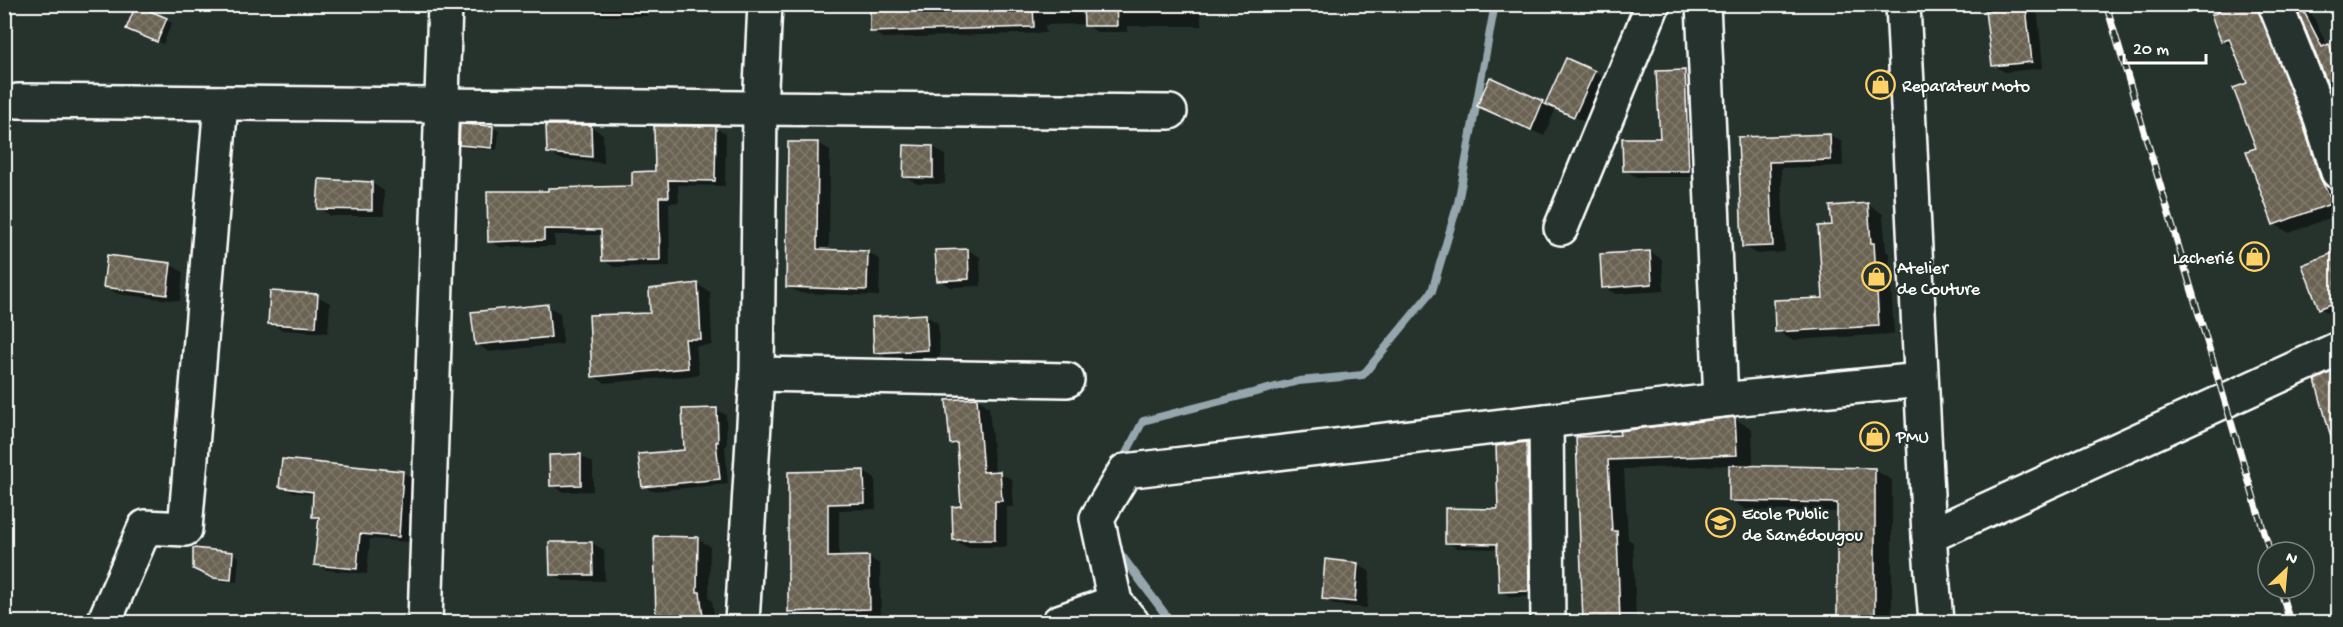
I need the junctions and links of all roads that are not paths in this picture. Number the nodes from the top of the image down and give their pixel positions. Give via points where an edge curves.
1 (445, 4) edge
2 (765, 4) edge
3 (1653, 4) edge
4 (1703, 4) edge
5 (1903, 4) edge
6 (2275, 4) edge
7 (18, 101) dead end
8 (221, 103) junction
9 (441, 105) junction
10 (760, 108) junction
11 (1170, 112) dead end
12 (2330, 114) edge
13 (2338, 172) edge
14 (1561, 228) dead end
15 (2338, 349) edge
16 (757, 374) junction
17 (1067, 380) dead end
18 (1921, 380) junction
19 (1721, 400) junction
20 (1546, 421) junction
21 (1929, 536) junction
22 (1124, 612) edge
23 (104, 622) edge
24 (425, 622) edge
25 (742, 622) edge
26 (1059, 622) edge
27 (1548, 622) edge
28 (1936, 622) edge

1 - 9 street
2 - 10 street
3 - 14 street
4 - 19 street
5 - 18 street
6 - 12 street
7 - 8 street
8 - 9 street
8 - 23 street via 185,529 145,527
9 - 10 street
9 - 24 street
10 - 11 street
10 - 16 street
12 - 13 street
15 - 21 street
16 - 17 street
16 - 25 street
18 - 19 street
18 - 21 street
19 - 20 street
20 - 22 street via 1125,471 1097,518
20 - 27 street
21 - 28 street
22 - 26 street

